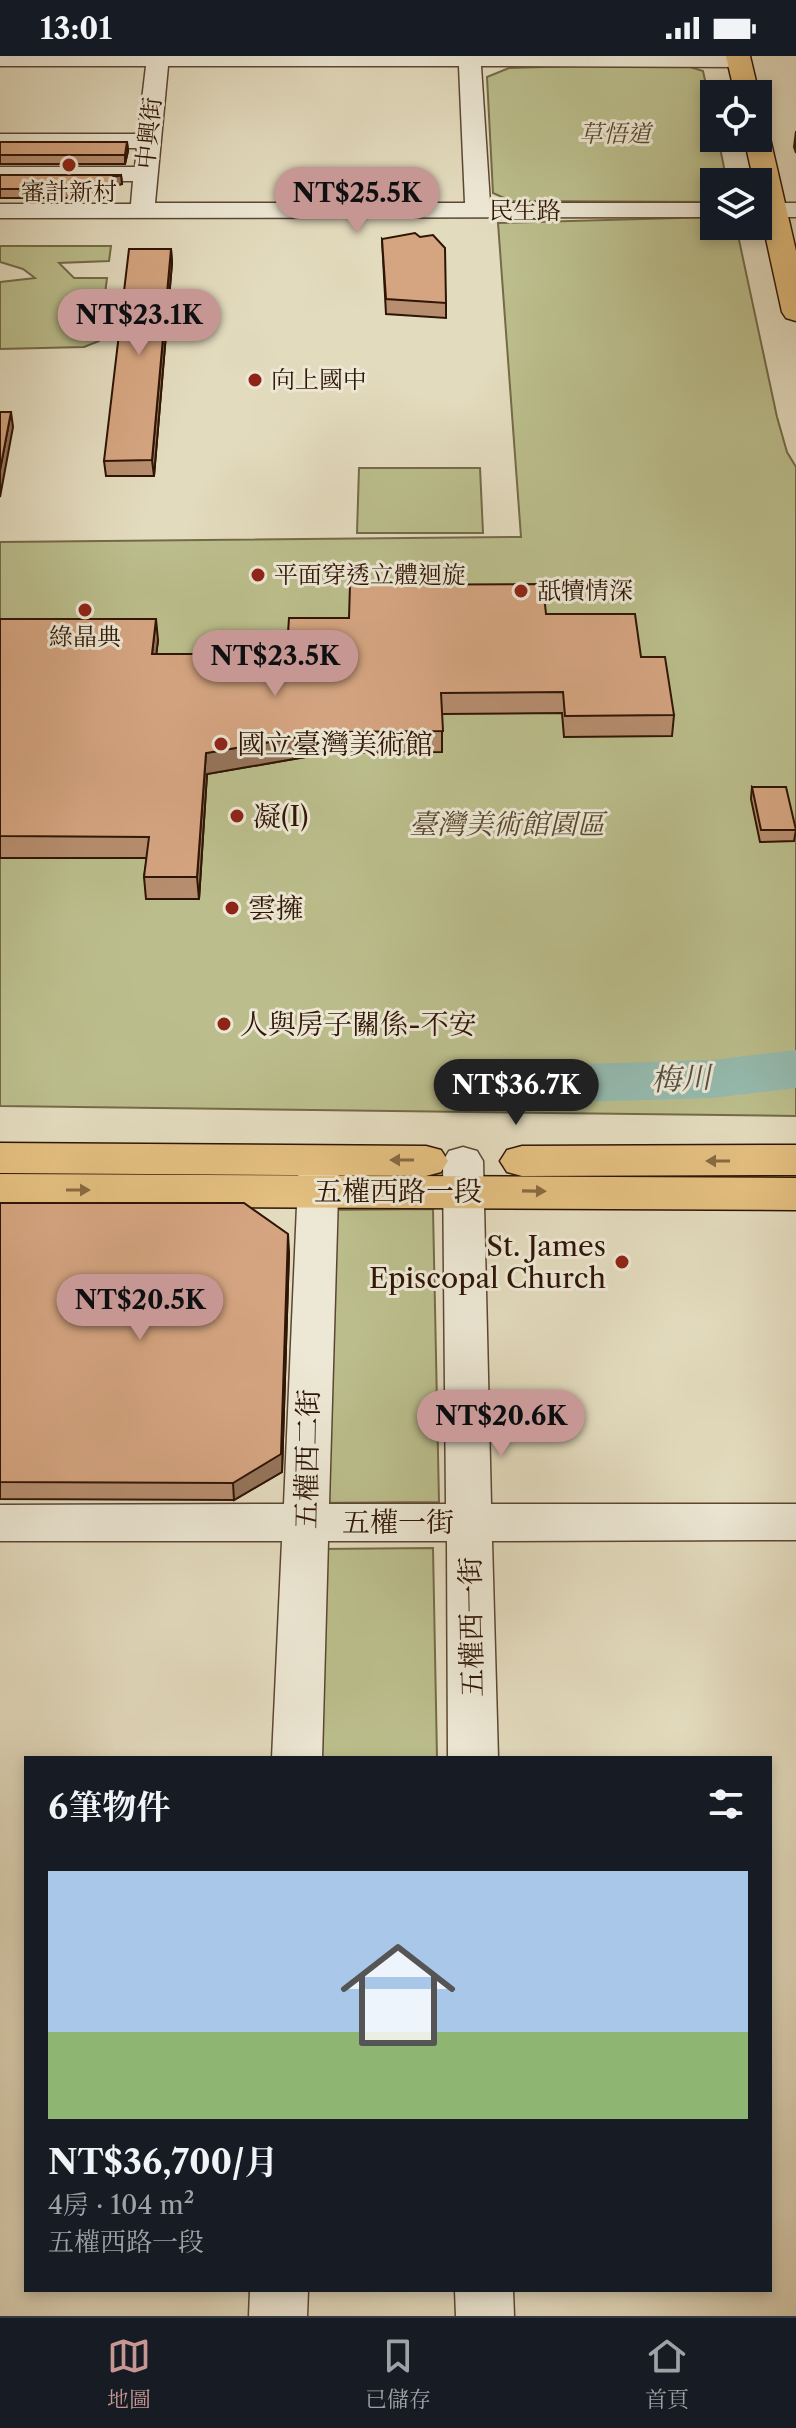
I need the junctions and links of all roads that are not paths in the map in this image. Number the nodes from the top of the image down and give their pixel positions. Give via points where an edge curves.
1 (469, 57) edge
2 (158, 58) edge
3 (739, 58) edge
4 (0, 59) edge
5 (744, 80) edge
6 (0, 141) edge
7 (149, 141) junction
8 (761, 152) edge
9 (0, 174) edge
10 (145, 174) junction
11 (700, 210) edge
12 (776, 210) edge
13 (0, 211) edge
14 (142, 211) junction
15 (478, 211) junction
16 (796, 312) edge
17 (0, 1158) edge
18 (796, 1160) edge
19 (318, 1175) junction
20 (463, 1176) junction
21 (0, 1190) edge
22 (796, 1194) edge
23 (306, 1522) junction
24 (469, 1522) junction
25 (796, 1522) edge
26 (0, 1523) edge
27 (297, 1756) edge
28 (473, 1756) edge
29 (279, 2292) edge
30 (484, 2292) edge
31 (278, 2316) edge
32 (485, 2316) edge

1 - 2 street
1 - 3 street
1 - 15 street
2 - 4 street
2 - 7 street, 中興街
3 - 5 main road
6 - 7 street
7 - 10 street, 中興街
8 - 12 main road
9 - 10 street
10 - 14 street, 中興街
11 - 15 street, 民生路
12 - 16 main road
13 - 14 street, 民生路
14 - 15 street, 民生路
17 - 19 main road, 五權西路一段
18 -> 20 main road, 五權西路一段
19 - 20 main road, 五權西路一段
21 -> 19 main road, 五權西路一段
19 - 23 street, 五權西二街
20 -> 22 main road, 五權西路一段
20 - 24 street, 五權西一街
23 - 24 street, 五權一街
23 - 26 street, 五權一街
23 - 27 street, 五權西二街
24 - 25 street, 五權一街
24 - 28 street, 五權西一街
29 - 31 street
30 - 32 street

